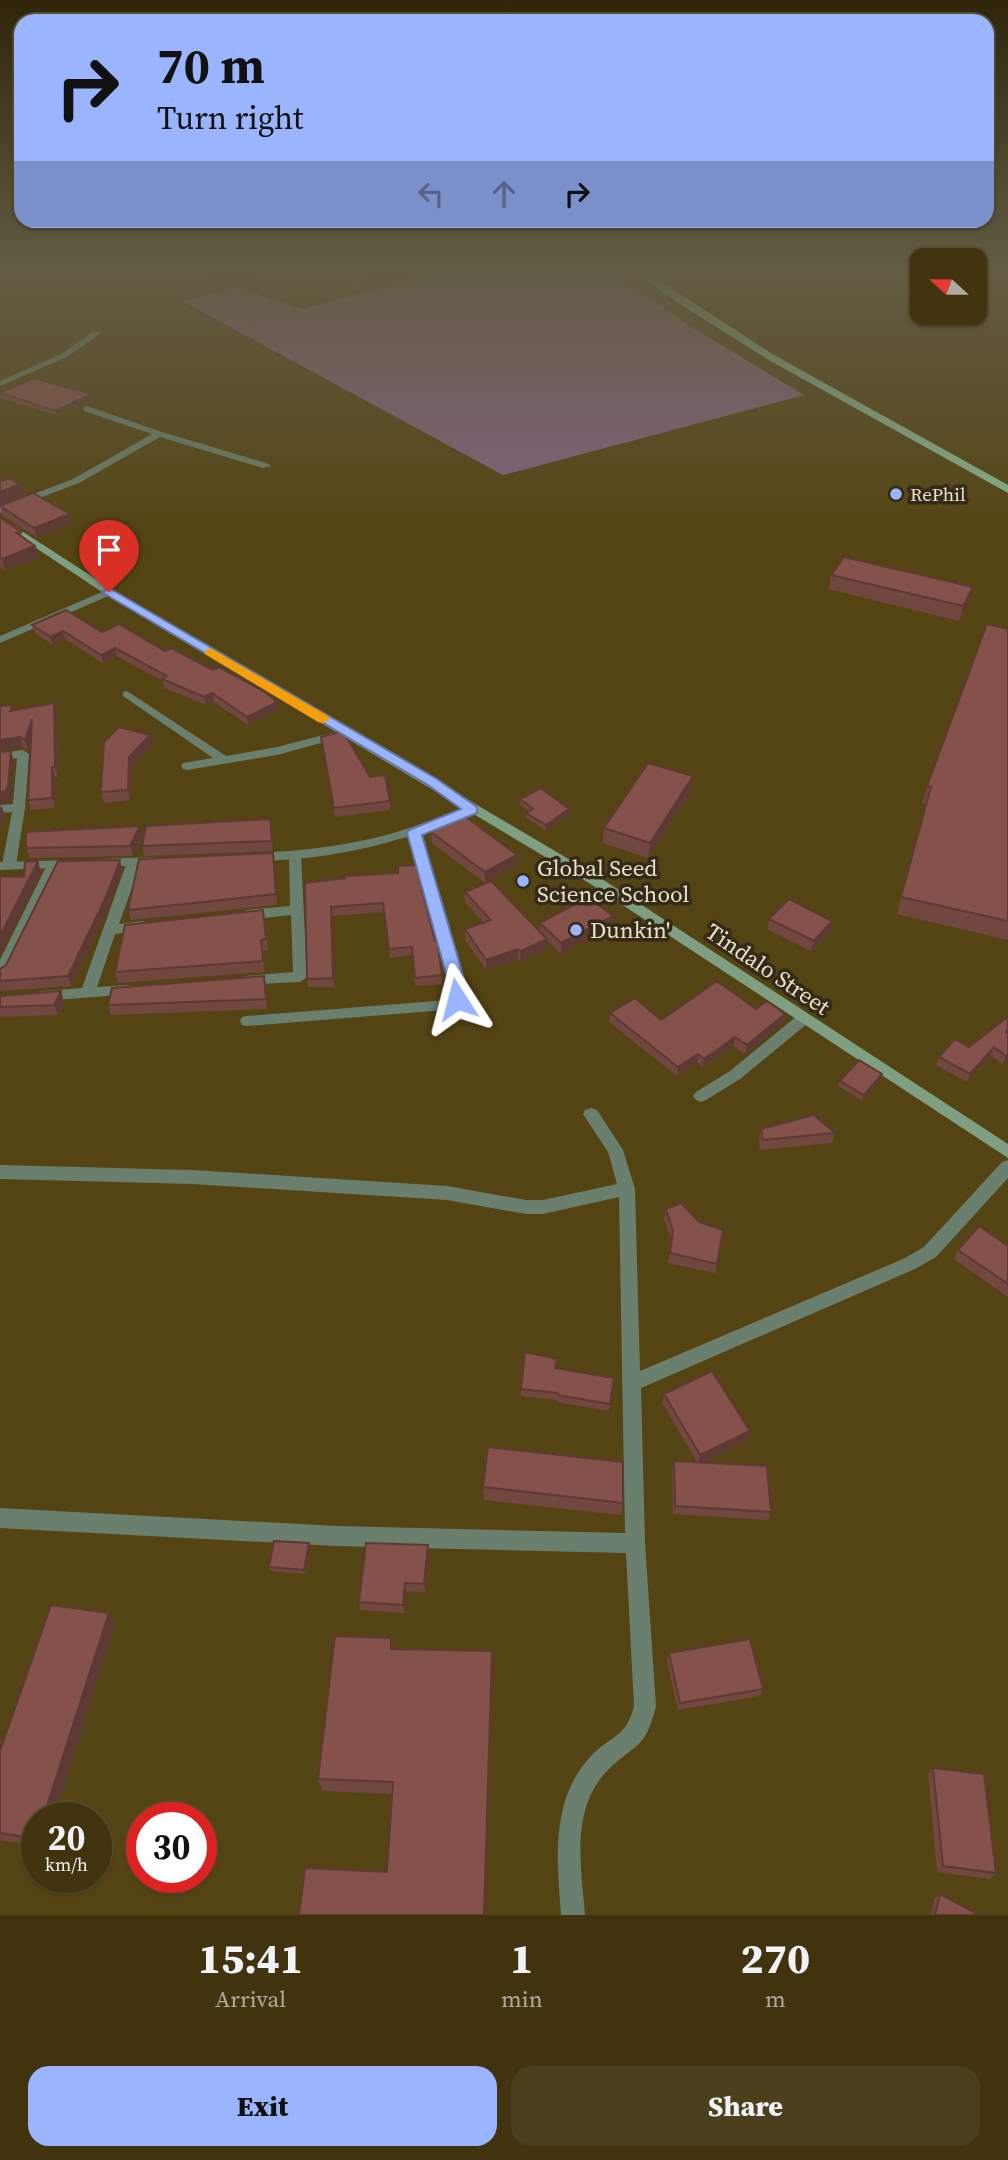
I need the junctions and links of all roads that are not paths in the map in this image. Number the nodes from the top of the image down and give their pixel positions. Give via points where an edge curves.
1 (61, 357) edge
2 (772, 357) edge
3 (0, 384) edge
4 (87, 410) dead end
5 (159, 434) junction
6 (266, 467) dead end
7 (1008, 490) edge
8 (0, 510) edge
9 (2, 523) edge
10 (109, 592) junction
11 (0, 640) edge
12 (127, 694) dead end
13 (347, 733) junction
14 (0, 757) edge
15 (226, 761) junction
16 (187, 766) dead end
17 (19, 808) junction
18 (0, 809) edge
19 (472, 810) junction
20 (414, 833) junction
21 (295, 856) junction
22 (242, 858) edge
23 (174, 860) edge
24 (134, 862) junction
25 (54, 865) junction
26 (4, 866) edge
27 (297, 910) junction
28 (230, 917) edge
29 (163, 924) edge
30 (109, 930) junction
31 (0, 974) edge
32 (234, 982) edge
33 (141, 989) edge
34 (88, 992) junction
35 (25, 997) edge
36 (803, 1018) junction
37 (247, 1021) dead end
38 (701, 1096) dead end
39 (591, 1114) dead end
40 (1007, 1154) edge
41 (0, 1171) edge
42 (627, 1189) junction
43 (632, 1383) junction
44 (0, 1518) edge
45 (635, 1543) junction
46 (573, 1915) edge

1 - 3 street
2 - 7 main road
4 - 5 street
5 - 6 street
5 - 8 street via 76,481
9 - 10 main road, Tindalo Street
10 - 11 street
10 - 13 main road, Tindalo Street
12 - 15 street
13 - 15 street
13 - 19 main road, Tindalo Street
14 - 17 street via 23,754
15 - 16 street
17 - 18 street
17 - 26 street
19 - 20 street
19 - 36 main road, Tindalo Street via 594,880
20 - 21 street via 358,848
20 - 37 street via 459,992 453,1005
21 - 22 street
21 - 27 street
23 - 24 street
24 - 25 street
24 - 30 street
25 - 26 street
25 - 31 street
27 - 28 street
27 - 32 street via 300,977
29 - 30 street
30 - 34 street
33 - 34 street
34 - 35 street
36 - 38 street via 735,1075
36 - 40 main road, Tindalo Street
39 - 42 street via 615,1150
40 - 43 street via 930,1252
41 - 42 street via 447,1193 526,1207
42 - 43 street
43 - 45 street
44 - 45 street via 337,1536
45 - 46 street via 645,1706 641,1727 628,1743 600,1762 577,1795 569,1820

